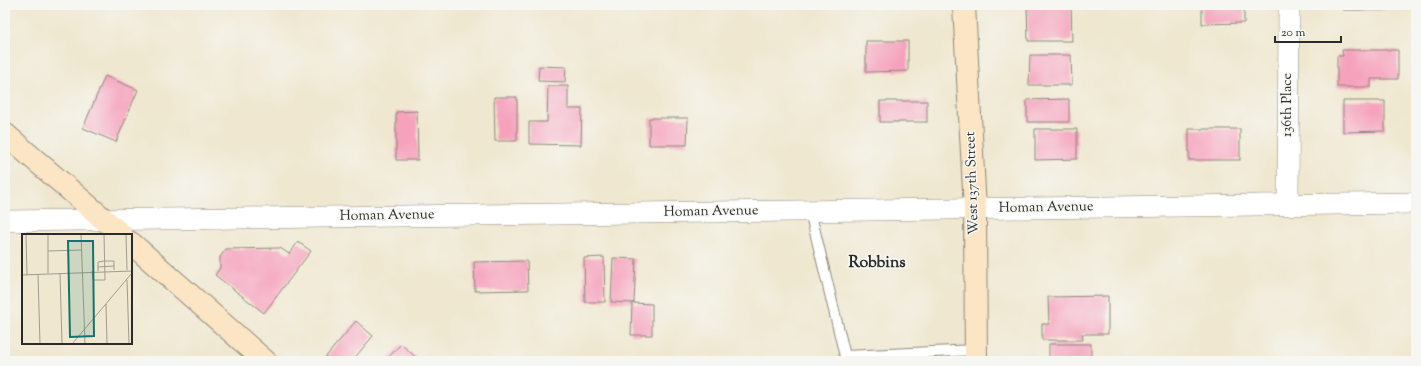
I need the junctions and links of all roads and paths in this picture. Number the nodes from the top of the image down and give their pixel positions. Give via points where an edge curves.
1 (964, 5) edge
2 (1289, 5) edge
3 (5, 134) edge
4 (1416, 203) edge
5 (1288, 204) junction
6 (975, 209) junction
7 (810, 211) junction
8 (105, 220) junction
9 (5, 221) edge
10 (121, 234) edge
11 (132, 244) edge
12 (976, 356) edge
13 (844, 358) edge
14 (266, 361) edge

1 - 6 main road, West 137th Street
2 - 5 street, 136th Place
3 - 8 main road
4 - 5 street, Homan Avenue
5 - 6 street, Homan Avenue
6 - 7 street, Homan Avenue
6 - 12 main road, West 137th Street
7 - 8 street, Homan Avenue
7 - 13 lane
8 - 9 street, Homan Avenue
8 - 10 main road
11 - 14 main road
12 - 13 lane

